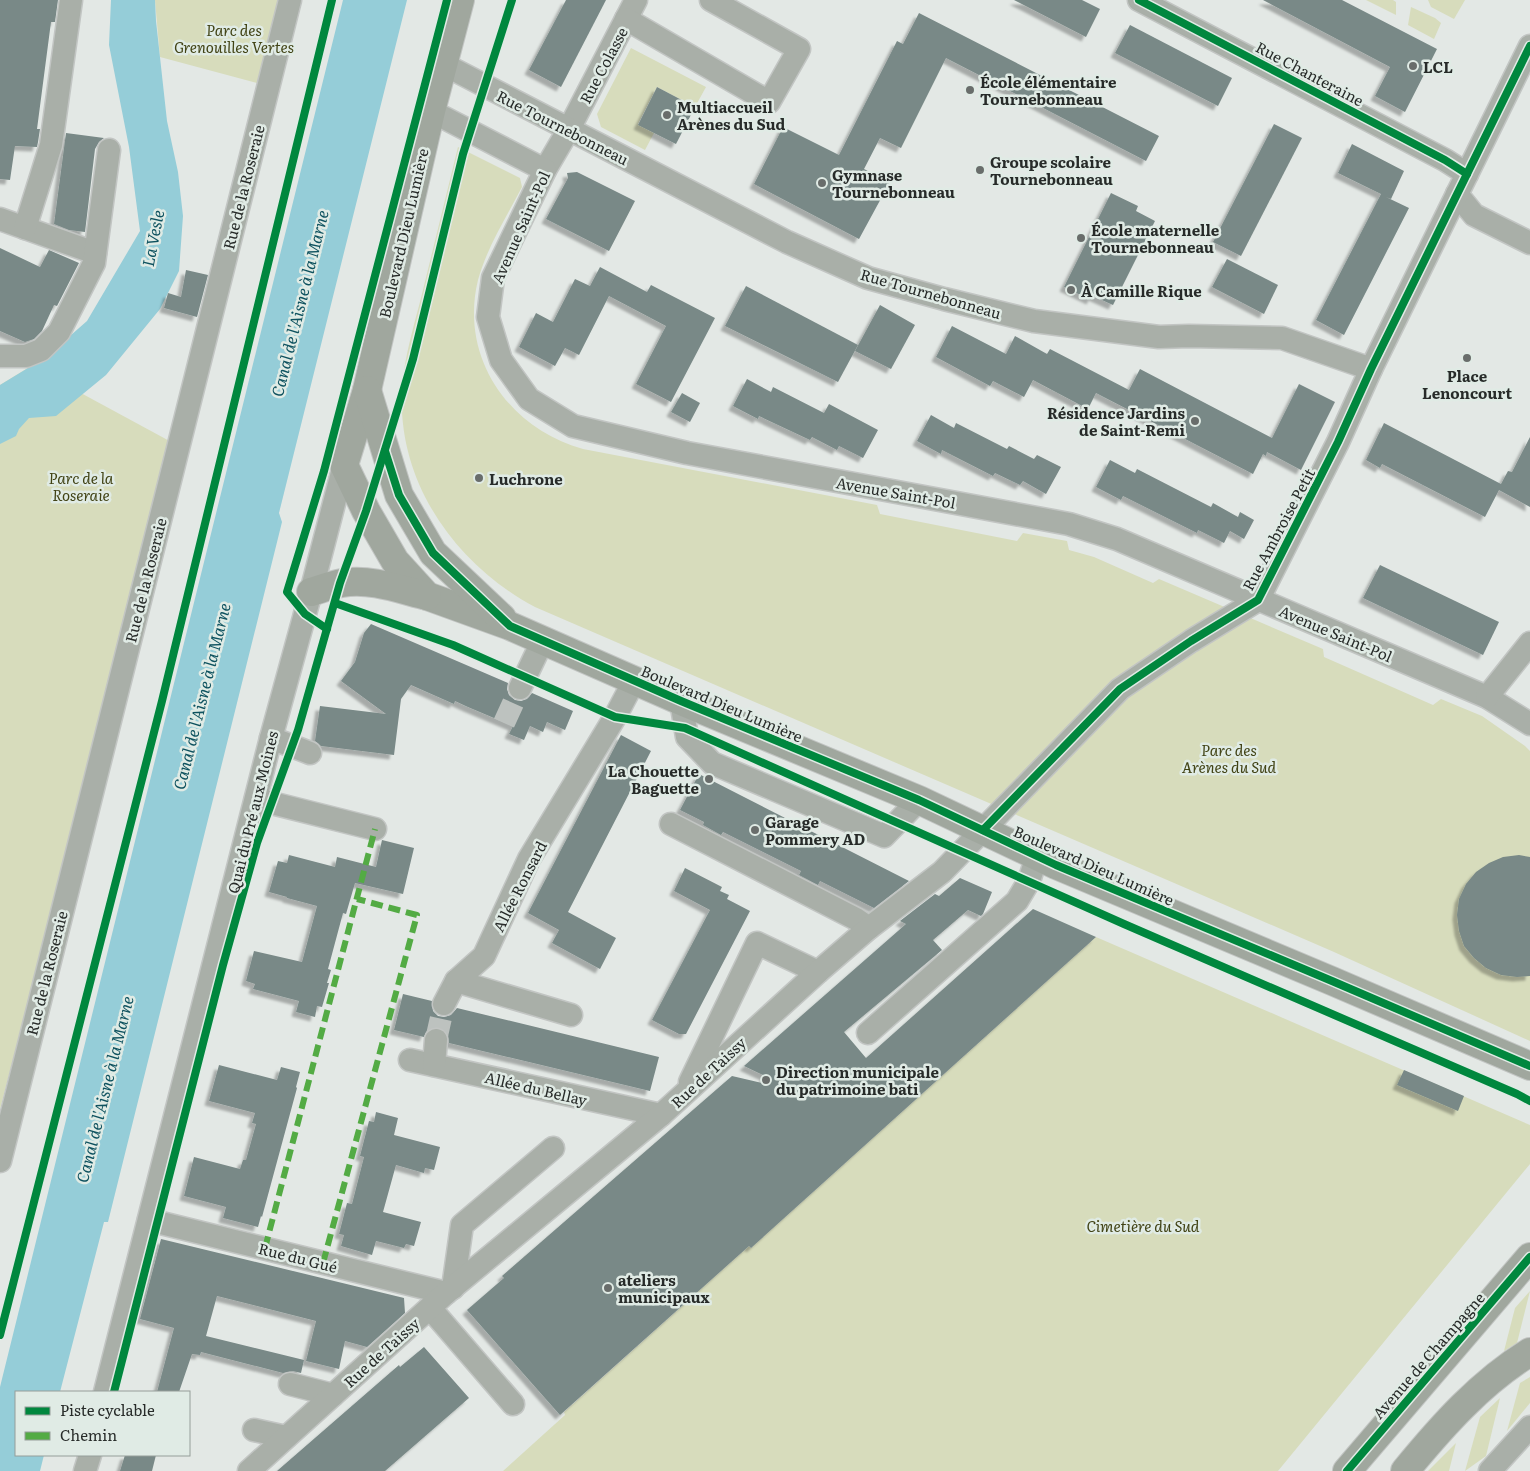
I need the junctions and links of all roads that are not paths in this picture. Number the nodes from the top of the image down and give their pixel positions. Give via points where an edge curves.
1 (70, 0) edge
2 (290, 0) edge
3 (460, 0) edge
4 (712, 0) edge
5 (1139, 0) edge
6 (631, 10) edge
7 (1530, 46) edge
8 (443, 64) junction
9 (431, 111) junction
10 (569, 129) junction
11 (109, 150) dead end
12 (545, 170) junction
13 (1467, 174) junction
14 (1457, 194) junction
15 (0, 219) edge
16 (25, 228) junction
17 (1530, 243) edge
18 (95, 253) junction
19 (0, 356) edge
20 (1371, 369) junction
21 (367, 390) junction
22 (344, 465) junction
23 (312, 592) junction
24 (427, 596) junction
25 (1258, 600) junction
26 (510, 626) junction
27 (542, 640) junction
28 (1530, 643) edge
29 (634, 680) junction
30 (520, 688) tunnel mouth
31 (1487, 697) junction
32 (682, 701) junction
33 (1530, 724) edge
34 (270, 738) junction
35 (310, 753) dead end
36 (256, 799) junction
37 (918, 800) junction
38 (671, 824) dead end
39 (375, 829) dead end
40 (983, 830) junction
41 (1037, 856) junction
42 (869, 928) junction
43 (818, 972) junction
44 (456, 981) junction
45 (449, 1005) tunnel mouth
46 (571, 1015) dead end
47 (868, 1033) dead end
48 (441, 1041) tunnel mouth
49 (410, 1060) dead end
50 (438, 1066) junction
51 (1530, 1066) edge
52 (684, 1094) junction
53 (661, 1115) junction
54 (553, 1148) dead end
55 (0, 1161) edge
56 (149, 1220) junction
57 (1530, 1257) edge
58 (450, 1290) junction
59 (430, 1308) junction
60 (1530, 1352) edge
61 (290, 1384) dead end
62 (106, 1391) edge
63 (333, 1395) junction
64 (513, 1404) dead end
65 (1530, 1427) edge
66 (254, 1430) dead end
67 (286, 1437) junction
68 (90, 1456) edge
69 (85, 1471) edge
70 (248, 1471) edge
71 (1347, 1471) edge
72 (1405, 1471) edge
73 (1490, 1471) edge

1 - 16 street via 51,144
2 - 55 street, Rue de la Roseraie
3 - 8 main road, Boulevard Dieu Lumière
4 - 6 street via 799,49 769,102
5 - 13 street, Rue Chanteraine
6 - 10 street, Rue Colasse
7 - 13 street, Rue Ambroise Petit
8 - 9 main road, Boulevard Dieu Lumière
8 - 10 street, Rue Tournebonneau
9 - 12 street
9 - 21 main road, Boulevard Dieu Lumière
10 - 12 street, Avenue Saint-Pol
10 - 20 street, Rue Tournebonneau via 787,242 880,282 1038,322 1158,337 1282,338
11 - 18 street
12 - 25 street, Avenue Saint-Pol via 493,278 488,317 501,360 529,398 558,417 574,426 687,453 1069,524 1118,539
13 - 14 street, Rue Ambroise Petit
14 - 17 street via 1474,215
14 - 20 street, Rue Ambroise Petit
15 - 16 street
16 - 18 street
18 - 19 street via 94,263 59,332 41,350 26,356
20 - 25 street, Rue Ambroise Petit
21 - 22 main road, Boulevard Dieu Lumière
21 - 26 main road via 399,495 433,553
22 - 23 street, Quai du Pré aux Moines
22 - 24 main road via 366,511 396,561
23 - 24 main road, Boulevard Dieu Lumière via 354,582 374,583
23 - 34 street, Quai du Pré aux Moines
24 - 26 main road, Boulevard Dieu Lumière
25 - 31 street, Avenue Saint-Pol
25 - 40 street, Rue Ambroise Petit via 1120,689
26 - 27 main road, Boulevard Dieu Lumière
27 - 29 main road, Boulevard Dieu Lumière
27 - 30 street
28 - 31 street
29 - 32 main road, Boulevard Dieu Lumière
29 - 44 street, Allée Ronsard via 529,859 484,956
31 - 33 street, Avenue Saint-Pol
32 - 37 main road, Boulevard Dieu Lumière
32 - 37 street via 687,737 712,763 884,836
34 - 35 street
34 - 36 street, Quai du Pré aux Moines
36 - 39 street
36 - 56 street, Quai du Pré aux Moines
37 - 40 main road, Boulevard Dieu Lumière
38 - 42 street
40 - 41 main road, Boulevard Dieu Lumière
40 - 42 street, Rue de Taissy via 942,872
41 - 47 street via 1029,881 1017,901
41 - 51 main road, Boulevard Dieu Lumière
42 - 43 street, Rue de Taissy
43 - 52 street, Rue de Taissy
43 - 52 street via 757,943
44 - 45 street
44 - 46 street
48 - 50 street
49 - 50 street, Allée du Bellay
50 - 53 street, Allée du Bellay
52 - 53 street, Rue de Taissy
53 - 58 street, Rue de Taissy
54 - 58 street via 462,1225
56 - 58 street, Rue du Gué
56 - 62 street, Quai du Pré aux Moines
57 - 71 main road, Avenue de Champagne
58 - 59 street, Rue de Taissy
59 - 63 street, Rue de Taissy
59 - 64 street, Rue de Taissy
60 - 72 main road via 1466,1402
61 - 63 street, Rue de Taissy
63 - 67 street, Rue de Taissy
65 - 73 street
66 - 67 street
67 - 70 street, Rue de Taissy
68 - 69 street

